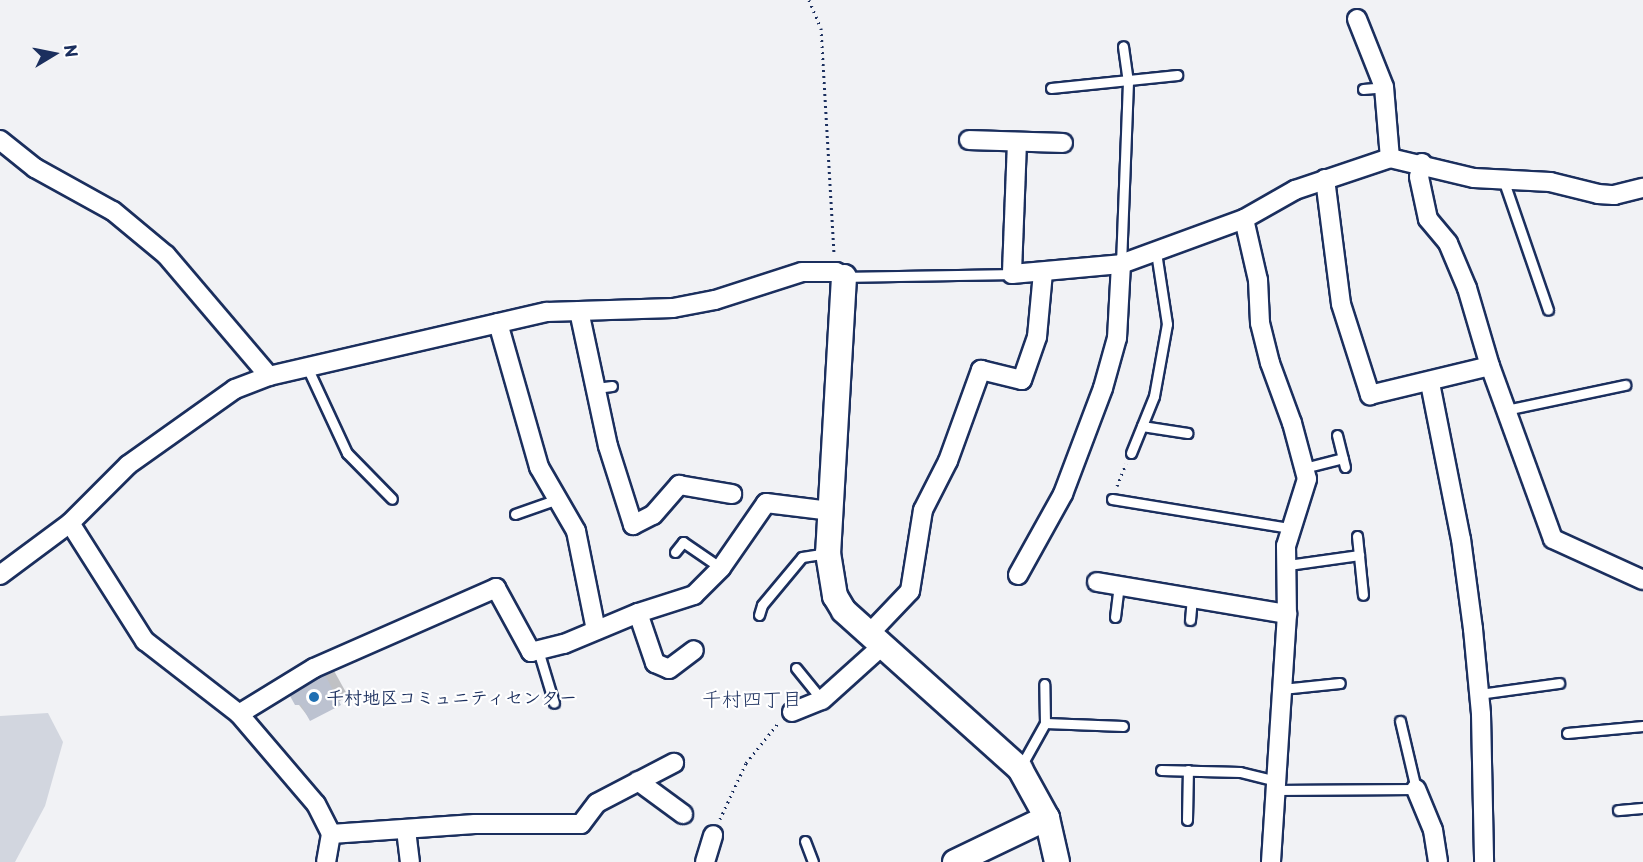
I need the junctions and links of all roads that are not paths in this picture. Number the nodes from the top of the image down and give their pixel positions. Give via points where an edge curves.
1 (1357, 19) dead end
2 (1123, 46) dead end
3 (1177, 75) dead end
4 (1128, 82) junction
5 (1384, 87) junction
6 (1051, 88) dead end
7 (1363, 88) dead end
8 (0, 140) edge
9 (969, 140) dead end
10 (1017, 142) junction
11 (1063, 143) dead end
12 (1390, 158) junction
13 (1422, 163) junction
14 (1325, 179) junction
15 (1504, 182) junction
16 (1643, 188) edge
17 (1244, 219) junction
18 (1156, 252) junction
19 (1121, 264) junction
20 (1043, 272) junction
21 (1012, 274) junction
22 (840, 275) junction
23 (1548, 310) dead end
24 (579, 311) junction
25 (498, 323) junction
26 (1490, 366) junction
27 (307, 367) junction
28 (269, 376) junction
29 (1430, 383) junction
30 (1625, 385) dead end
31 (1506, 410) junction
32 (1142, 426) junction
33 (1187, 433) dead end
34 (1337, 435) dead end
35 (1131, 453) road end
36 (1304, 468) junction
37 (732, 494) dead end
38 (392, 499) dead end
39 (560, 499) junction
40 (1112, 499) road end
41 (830, 511) junction
42 (515, 514) dead end
43 (70, 523) junction
44 (1289, 528) junction
45 (1357, 536) dead end
46 (675, 552) dead end
47 (828, 553) junction
48 (1359, 555) junction
49 (1288, 565) junction
50 (720, 568) junction
51 (0, 575) edge
52 (1018, 575) dead end
53 (1643, 580) edge
54 (1097, 582) dead end
55 (765, 583) dead end
56 (1119, 586) junction
57 (773, 592) junction
58 (1363, 595) dead end
59 (1192, 598) junction
60 (638, 613) junction
61 (1287, 614) junction
62 (759, 615) dead end
63 (1115, 616) dead end
64 (1190, 620) dead end
65 (596, 630) junction
66 (876, 639) junction
67 (538, 650) junction
68 (689, 660) dead end
69 (795, 669) dead end
70 (1340, 683) dead end
71 (1559, 683) dead end
72 (1044, 684) dead end
73 (1282, 689) junction
74 (1479, 694) junction
75 (822, 700) junction
76 (554, 703) dead end
77 (792, 712) road end
78 (239, 714) junction
79 (1400, 721) dead end
80 (1045, 723) junction
81 (1123, 726) dead end
82 (1643, 726) edge
83 (1567, 733) dead end
84 (674, 763) dead end
85 (1020, 769) junction
86 (1161, 770) dead end
87 (1188, 770) junction
88 (638, 782) junction
89 (1274, 785) junction
90 (1416, 789) junction
91 (1643, 808) edge
92 (1618, 810) dead end
93 (683, 814) dead end
94 (1047, 818) junction
95 (1187, 820) dead end
96 (406, 830) junction
97 (331, 834) junction
98 (713, 835) road end
99 (805, 841) dead end
100 (326, 862) edge
101 (410, 862) edge
102 (705, 862) edge
103 (813, 862) edge
104 (955, 862) edge
105 (1057, 862) edge
106 (1271, 862) edge
107 (1438, 862) edge
108 (1484, 862) edge

1 - 5 street
2 - 4 lane
3 - 4 lane
4 - 6 lane
4 - 19 lane
5 - 7 lane
5 - 12 street
8 - 28 street via 35,168 113,211 166,255
9 - 10 street
10 - 11 street
10 - 21 street
12 - 13 street
12 - 14 street
13 - 15 street
13 - 26 street via 1419,177 1428,219 1448,243 1456,261
14 - 17 street via 1295,190
14 - 29 street via 1341,304 1370,395
15 - 16 street via 1550,182 1614,195
15 - 23 lane
17 - 18 street
17 - 36 street via 1258,280 1260,323
18 - 19 street
18 - 32 lane via 1167,324 1154,396
19 - 20 street
19 - 52 street via 1117,338 1103,388 1063,494
20 - 21 street
20 - 66 street via 1037,337 1022,380 981,370 948,461 923,510 910,591
21 - 22 lane
22 - 24 street via 783,276 715,300 673,308
22 - 41 street
24 - 25 street via 547,312
24 - 37 street via 604,387 633,525 653,514 679,484
25 - 27 street
25 - 39 street via 539,467
26 - 29 street
26 - 31 street
27 - 28 street
27 - 38 lane via 347,453
28 - 43 street via 235,389 128,465
29 - 74 street via 1461,539
30 - 31 lane
31 - 53 street via 1553,539
32 - 33 lane
32 - 35 lane
34 - 36 lane via 1344,463
36 - 44 street via 1307,479
39 - 42 lane
39 - 65 street via 576,531
40 - 44 lane
41 - 47 street
41 - 50 street via 766,503
43 - 51 street
43 - 78 street via 145,641
44 - 49 street
45 - 48 lane
46 - 50 lane via 683,542
47 - 57 lane via 802,557
47 - 66 street via 836,596 844,611
48 - 49 lane
48 - 58 lane
49 - 61 street
50 - 60 street via 694,595
54 - 56 street
55 - 57 lane
56 - 59 street
56 - 63 lane
57 - 62 lane
59 - 61 street
59 - 64 lane
60 - 65 street
60 - 68 street via 655,663 669,669
61 - 73 street
65 - 67 street
66 - 75 street
66 - 85 street
67 - 76 lane
67 - 78 street via 531,652 496,588 314,668
69 - 75 lane
70 - 73 lane
71 - 74 lane
72 - 80 lane
73 - 89 street
74 - 108 street
75 - 77 street
78 - 97 street via 316,804
79 - 90 lane
80 - 81 lane
80 - 85 lane
82 - 83 lane
84 - 88 street
85 - 94 street
86 - 87 lane
87 - 89 lane via 1240,772
87 - 95 lane
88 - 93 street
88 - 96 street via 597,803 581,824 475,824
89 - 90 lane
89 - 106 street
90 - 107 street via 1433,830
91 - 92 lane
94 - 104 street
94 - 105 street
96 - 97 street
96 - 101 street
97 - 100 street
98 - 102 street
99 - 103 lane

